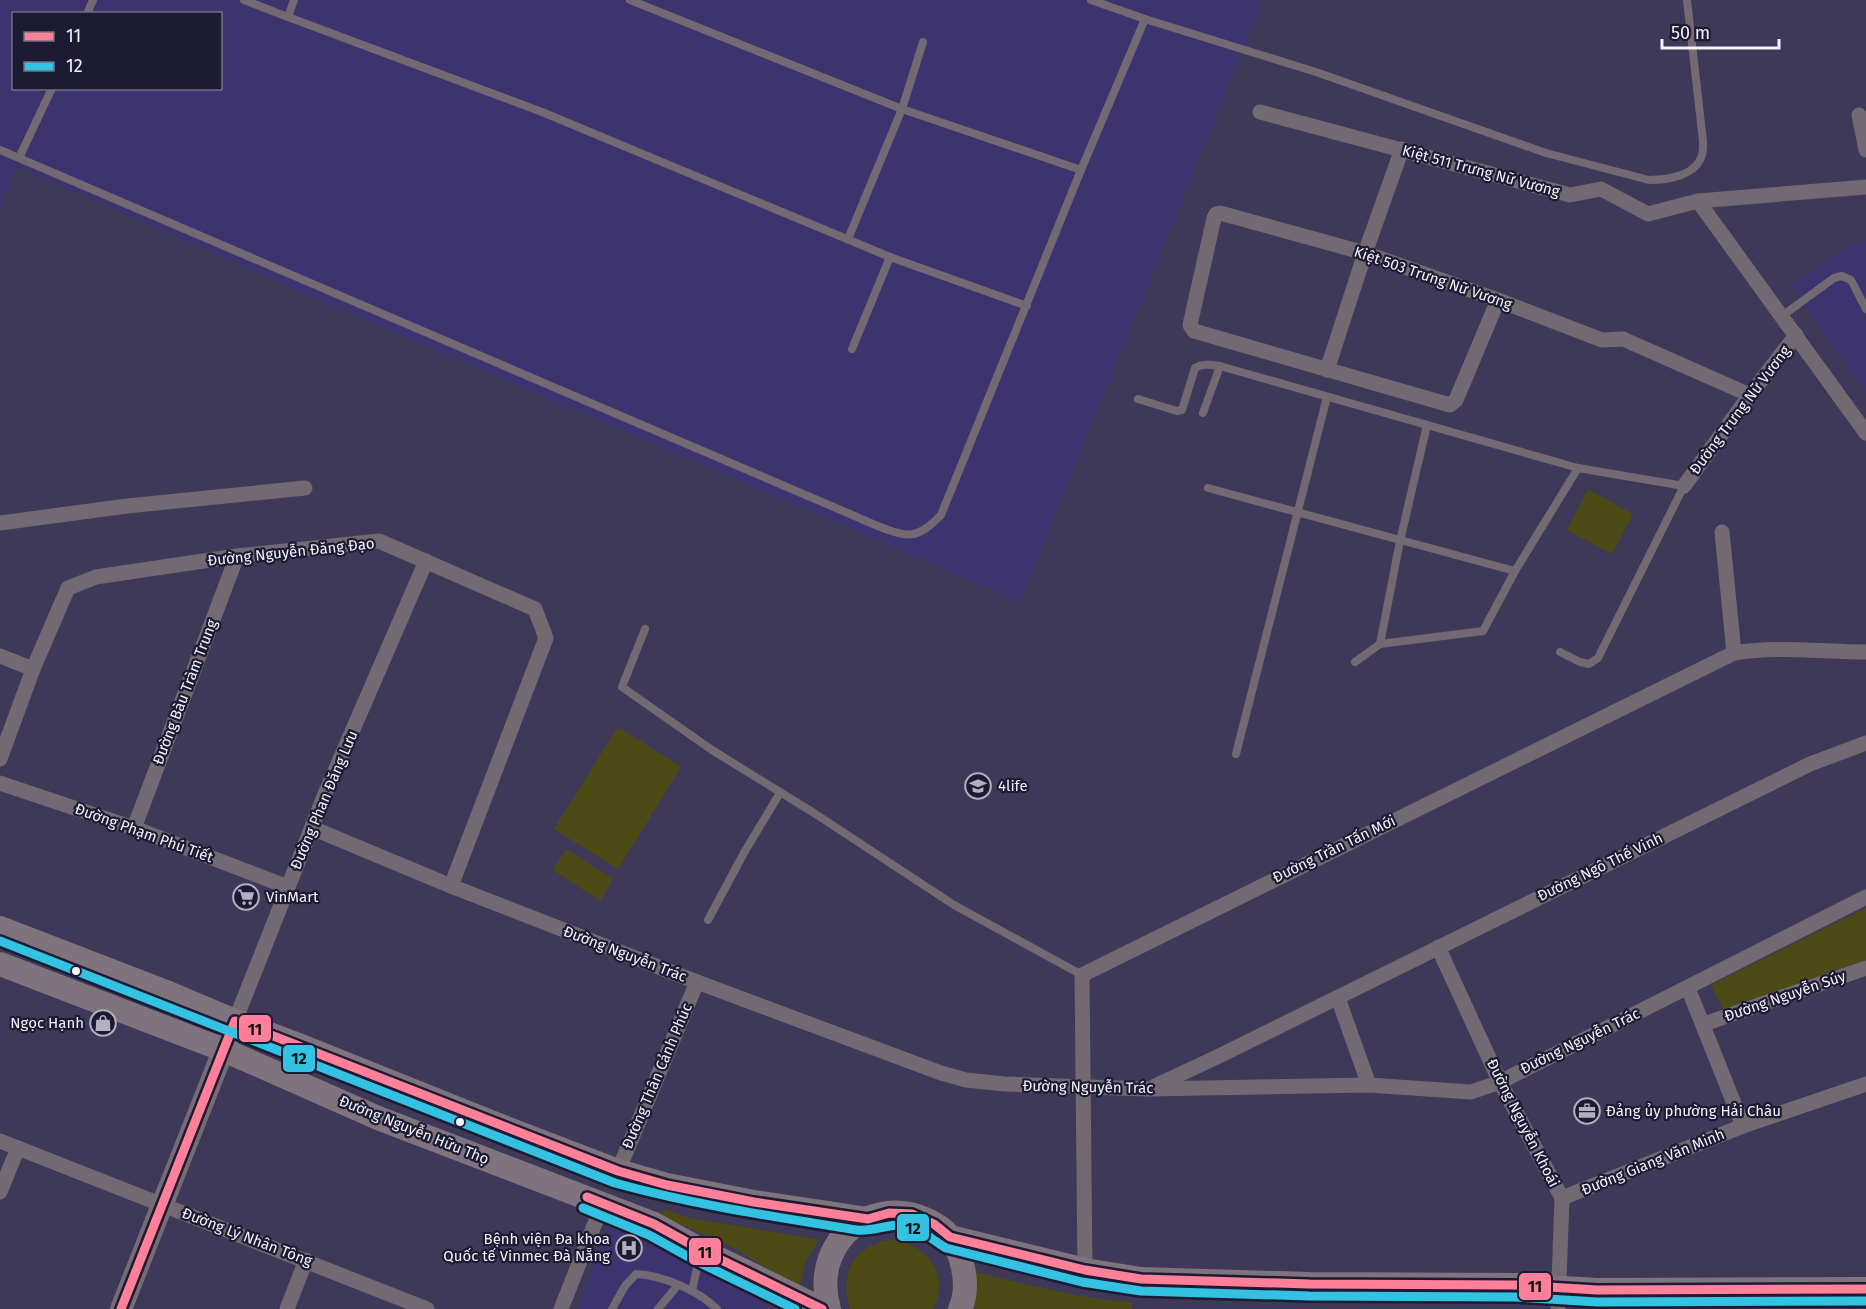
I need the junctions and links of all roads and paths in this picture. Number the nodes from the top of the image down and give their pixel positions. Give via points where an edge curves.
1 (244, 0) edge
2 (294, 0) edge
3 (630, 0) edge
4 (1090, 0) edge
5 (1687, 0) edge
6 (288, 17) junction
7 (1145, 19) junction
8 (923, 42) dead end
9 (51, 90) edge
10 (902, 109) junction
11 (1260, 112) dead end
12 (1858, 115) dead end
13 (0, 150) edge
14 (1402, 150) junction
15 (1866, 150) edge
16 (19, 158) junction
17 (1081, 170) junction
18 (1866, 187) edge
19 (1698, 201) junction
20 (848, 239) junction
21 (1365, 253) junction
22 (890, 257) junction
23 (1498, 300) junction
24 (1027, 306) junction
25 (1866, 309) edge
26 (1782, 316) junction
27 (1796, 335) junction
28 (852, 349) dead end
29 (1220, 366) junction
30 (1327, 370) junction
31 (1749, 395) junction
32 (1327, 397) junction
33 (1138, 399) dead end
34 (1203, 413) dead end
35 (1427, 425) junction
36 (1866, 434) edge
37 (1578, 468) junction
38 (1684, 486) junction
39 (305, 488) dead end
40 (1208, 488) dead end
41 (1298, 513) junction
42 (0, 524) edge
43 (1722, 532) dead end
44 (1400, 540) junction
45 (237, 556) junction
46 (426, 561) junction
47 (1515, 571) junction
48 (645, 629) dead end
49 (1380, 644) junction
50 (1560, 652) dead end
51 (1866, 652) edge
52 (1734, 653) junction
53 (0, 656) edge
54 (1355, 662) dead end
55 (33, 669) junction
56 (1866, 743) edge
57 (1236, 754) dead end
58 (0, 759) edge
59 (0, 783) edge
60 (780, 793) junction
61 (134, 828) junction
62 (312, 828) junction
63 (288, 886) junction
64 (451, 886) junction
65 (1866, 897) edge
66 (708, 920) dead end
67 (0, 928) edge
68 (1438, 947) junction
69 (0, 964) edge
70 (1866, 968) edge
71 (1082, 975) junction
72 (696, 982) junction
73 (1688, 988) junction
74 (1338, 998) junction
75 (235, 1021) junction
76 (1704, 1024) junction
77 (224, 1050) junction
78 (1500, 1082) junction
79 (1866, 1084) edge
80 (1369, 1085) junction
81 (1084, 1087) junction
82 (1149, 1089) junction
83 (1743, 1126) junction
84 (0, 1140) edge
85 (18, 1148) junction
86 (618, 1170) junction
87 (0, 1192) edge
88 (1562, 1198) junction
89 (603, 1203) junction
90 (162, 1204) junction
91 (868, 1219) junction
92 (950, 1237) junction
93 (700, 1250) junction
94 (306, 1260) junction
95 (1085, 1270) junction
96 (678, 1285) junction
97 (1866, 1289) edge
98 (692, 1290) junction
99 (1558, 1298) edge
100 (423, 1308) edge
101 (121, 1309) edge
102 (287, 1309) edge
103 (561, 1309) edge
104 (612, 1309) edge
105 (658, 1309) edge
106 (717, 1309) edge
107 (822, 1309) edge
108 (829, 1309) edge
109 (960, 1309) edge

1 - 6 lane
2 - 6 lane
3 - 10 lane
4 - 7 lane
5 - 7 lane via 1702,156 1685,174 1656,180 1546,153 1316,72
6 - 20 lane via 542,112
7 - 17 lane
8 - 10 lane
9 - 16 lane
10 - 17 lane
10 - 20 lane
11 - 14 street, Kiệt 511 Trưng Nữ Vương
12 - 15 street
13 - 16 lane
14 - 19 street, Kiệt 511 Trưng Nữ Vương via 1570,195 1601,189 1648,214
14 - 21 street
16 - 24 lane via 850,514 912,535 941,515
17 - 24 lane
18 - 19 street, Kiệt 511 Trưng Nữ Vương
19 - 26 street, Đường Trưng Nữ Vương
20 - 22 lane
21 - 23 street, Kiệt 503 Trưng Nữ Vương
21 - 30 street
21 - 30 street, Kiệt 503 Trưng Nữ Vương via 1216,214 1190,325 1194,331
22 - 24 lane
22 - 28 lane
23 - 30 street via 1456,400 1450,405
23 - 31 street, Kiệt 503 Trưng Nữ Vương via 1602,340 1623,339
25 - 26 lane via 1851,280 1842,276
26 - 27 street, Đường Trưng Nữ Vương
27 - 31 street, Đường Trưng Nữ Vương
27 - 36 street, Đường Trưng Nữ Vương
29 - 32 lane
29 - 33 lane via 1206,364 1195,368 1182,410
29 - 34 lane
31 - 38 street, Đường Trưng Nữ Vương
32 - 35 lane
32 - 41 lane
35 - 37 lane
35 - 44 lane
37 - 38 lane
37 - 47 lane
38 - 50 lane via 1598,658 1580,662
39 - 42 street
40 - 41 lane
41 - 44 lane
41 - 57 lane
43 - 52 street
44 - 47 lane
44 - 49 lane
45 - 46 street, Đường Nguyễn Đăng Đạo via 379,541
45 - 55 street, Đường Nguyễn Đăng Đạo via 96,577 68,588
45 - 61 street, Đường Bàu Tràm Trung
46 - 62 street, Đường Phan Đăng Lưu
46 - 64 street, Đường Nguyễn Đăng Đạo via 535,609 546,638
47 - 49 lane via 1483,631
48 - 60 lane via 622,687
49 - 54 lane
51 - 52 street, Đường Trần Tấn Mới via 1776,648
52 - 71 street, Đường Trần Tấn Mới
53 - 55 street
55 - 58 street, Đường Nguyễn Đăng Đạo
56 - 68 street, Đường Ngô Thế Vinh via 1810,764
59 - 61 street, Đường Phạm Phú Tiết
60 - 66 lane
60 - 71 lane via 954,906
61 - 63 street, Đường Phạm Phú Tiết
62 - 63 street, Đường Phan Đăng Lưu
62 - 64 street, Đường Nguyễn Trác
63 - 75 street, Đường Phan Đăng Lưu
64 - 72 street, Đường Nguyễn Trác
65 - 73 street, Đường Nguyễn Trác
67 - 75 main road
68 - 74 street, Đường Ngô Thế Vinh
68 - 78 street, Đường Nguyễn Khoái
69 - 77 main road, Đường Nguyễn Hữu Thọ
70 - 76 street, Đường Nguyễn Súy
71 - 81 street
72 - 81 street, Đường Nguyễn Trác via 966,1080
72 - 86 street, Đường Thân Cảnh Phúc
73 - 76 street, Đường Giang Văn Minh
73 - 78 street, Đường Nguyễn Trác
74 - 80 street
74 - 82 street, Đường Ngô Thế Vinh
75 - 77 street, Đường Phan Đăng Lưu
75 - 86 main road
76 - 83 street, Đường Giang Văn Minh
77 - 89 main road, Đường Nguyễn Hữu Thọ via 378,1118
77 - 90 street, Đường Phan Đăng Lưu
78 - 80 street, Đường Nguyễn Trác via 1471,1092
78 - 88 street, Đường Nguyễn Khoái
79 - 83 street, Đường Giang Văn Minh
80 - 82 street, Đường Nguyễn Trác
81 - 82 street, Đường Nguyễn Trác
81 - 95 street
83 - 88 street, Đường Giang Văn Minh
84 - 85 street, Đường Lý Nhân Tông
85 - 87 street
85 - 90 street, Đường Lý Nhân Tông
86 - 91 main road via 667,1185
88 - 99 street, Đường Nguyễn Khoái
89 - 93 main road, Đường Nguyễn Hữu Thọ via 654,1224
89 - 103 street
90 - 94 street, Đường Lý Nhân Tông
90 - 101 street, Đường Phan Đăng Lưu
91 - 92 main road via 889,1213 912,1214
91 - 108 main road via 847,1231 833,1250 825,1272
92 - 95 main road
92 - 109 main road via 966,1281
93 - 98 lane
93 - 107 main road, Đường Nguyễn Hữu Thọ
94 - 100 street, Đường Lý Nhân Tông
94 - 102 street
95 - 99 main road via 1141,1279 1516,1284
96 - 98 lane
96 - 104 lane via 636,1274
96 - 105 lane
97 - 99 main road via 1597,1290
98 - 106 lane

